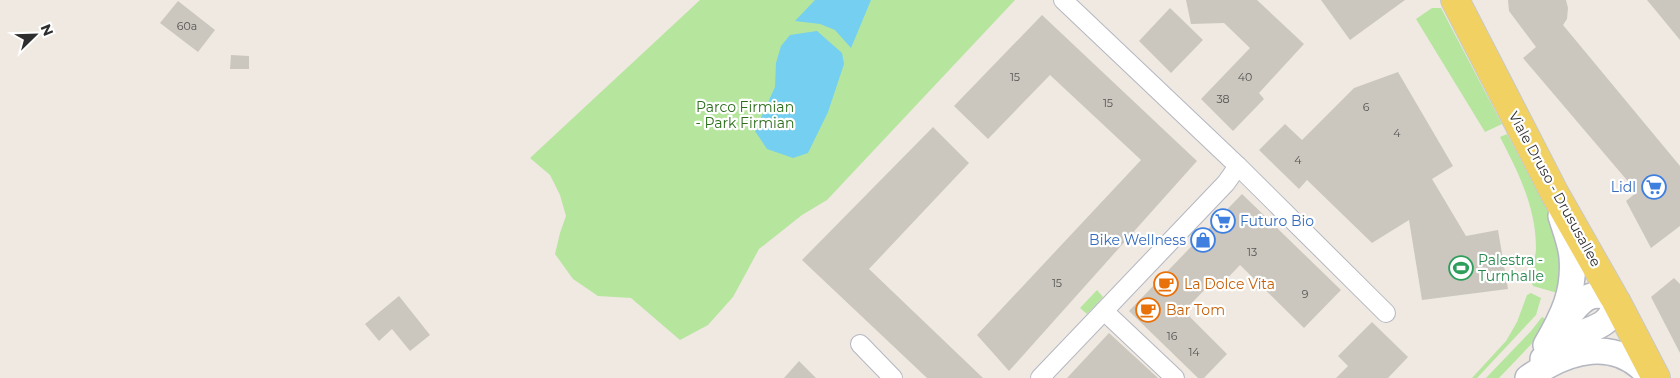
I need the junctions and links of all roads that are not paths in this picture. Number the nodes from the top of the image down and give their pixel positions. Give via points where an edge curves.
1 (1064, 0) edge
2 (1454, 0) edge
3 (1238, 166) junction
4 (1555, 194) junction
5 (1614, 298) junction
6 (1104, 311) junction
7 (1386, 314) dead end
8 (860, 344) dead end
9 (1546, 345) junction
10 (893, 378) edge
11 (1040, 378) edge
12 (1175, 378) edge
13 (1517, 378) edge
14 (1523, 378) edge
15 (1528, 378) edge
16 (1651, 378) edge
17 (1656, 378) edge

1 - 3 street
2 - 4 main road, Viale Druso - Drususallee
3 - 6 street via 1226,183
3 - 7 street
4 - 5 main road, Viale Druso - Drususallee
4 - 9 main road via 1572,256 1570,292 1563,316
5 - 9 main road via 1586,297
5 - 14 main road via 1612,314 1607,322 1568,339
5 - 17 main road, Viale Druso - Drususallee
6 - 11 street
6 - 12 street
8 - 10 street
9 - 13 main road
15 - 16 main road via 1563,359 1604,350 1623,355 1642,367

